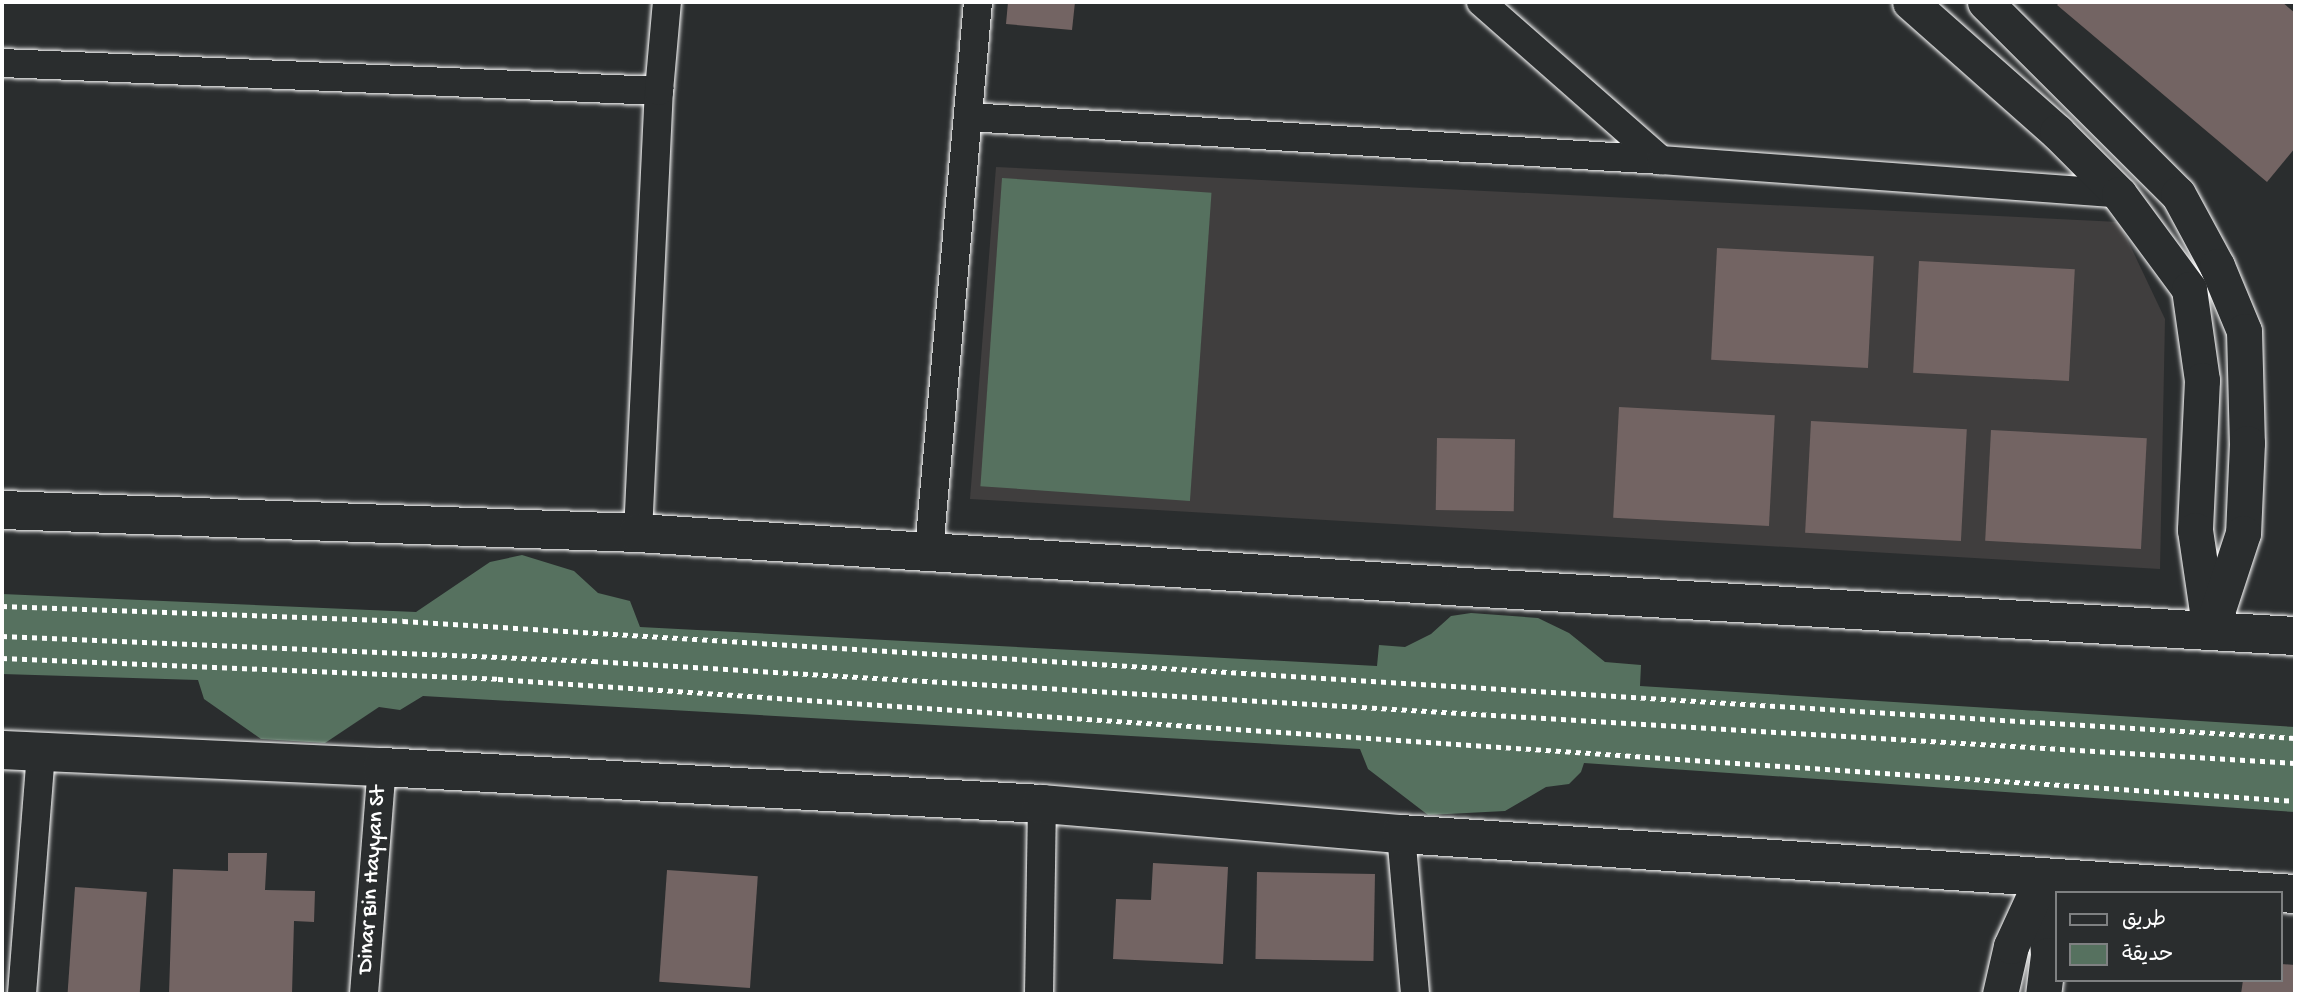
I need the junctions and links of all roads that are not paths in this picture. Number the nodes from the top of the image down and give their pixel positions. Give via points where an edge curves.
1 (667, 2) edge
2 (978, 2) edge
3 (1481, 2) edge
4 (1910, 2) edge
5 (1985, 2) edge
6 (2, 63) edge
7 (659, 91) junction
8 (968, 117) junction
9 (1661, 160) junction
10 (2119, 194) junction
11 (2, 510) edge
12 (638, 533) junction
13 (929, 551) junction
14 (2210, 631) junction
15 (2295, 636) edge
16 (2, 750) edge
17 (41, 752) junction
18 (382, 767) junction
19 (1042, 804) junction
20 (1401, 834) junction
21 (2043, 876) junction
22 (2253, 891) edge
23 (22, 994) edge
24 (364, 994) edge
25 (1039, 994) edge
26 (1415, 994) edge
27 (2000, 994) edge
28 (2043, 994) edge

1 - 7 street
2 - 8 street
3 - 9 street
4 - 10 street via 2057,132
5 - 14 street via 2178,194 2217,266 2244,331 2247,443 2243,533
6 - 7 street
7 - 12 street
8 - 9 street
8 - 13 street
9 - 10 street
10 - 14 street via 2189,289 2202,380 2195,530
11 - 12 main road
12 - 13 main road
13 - 14 main road
14 - 15 main road
16 - 17 main road
17 - 18 main road
17 - 23 street
18 - 19 main road
18 - 24 street, Dinar Bin Hayyan St
19 - 20 main road
19 - 25 street
20 - 21 main road
20 - 26 street
21 - 22 main road
21 - 27 street via 2011,946
21 - 28 street via 2048,955

